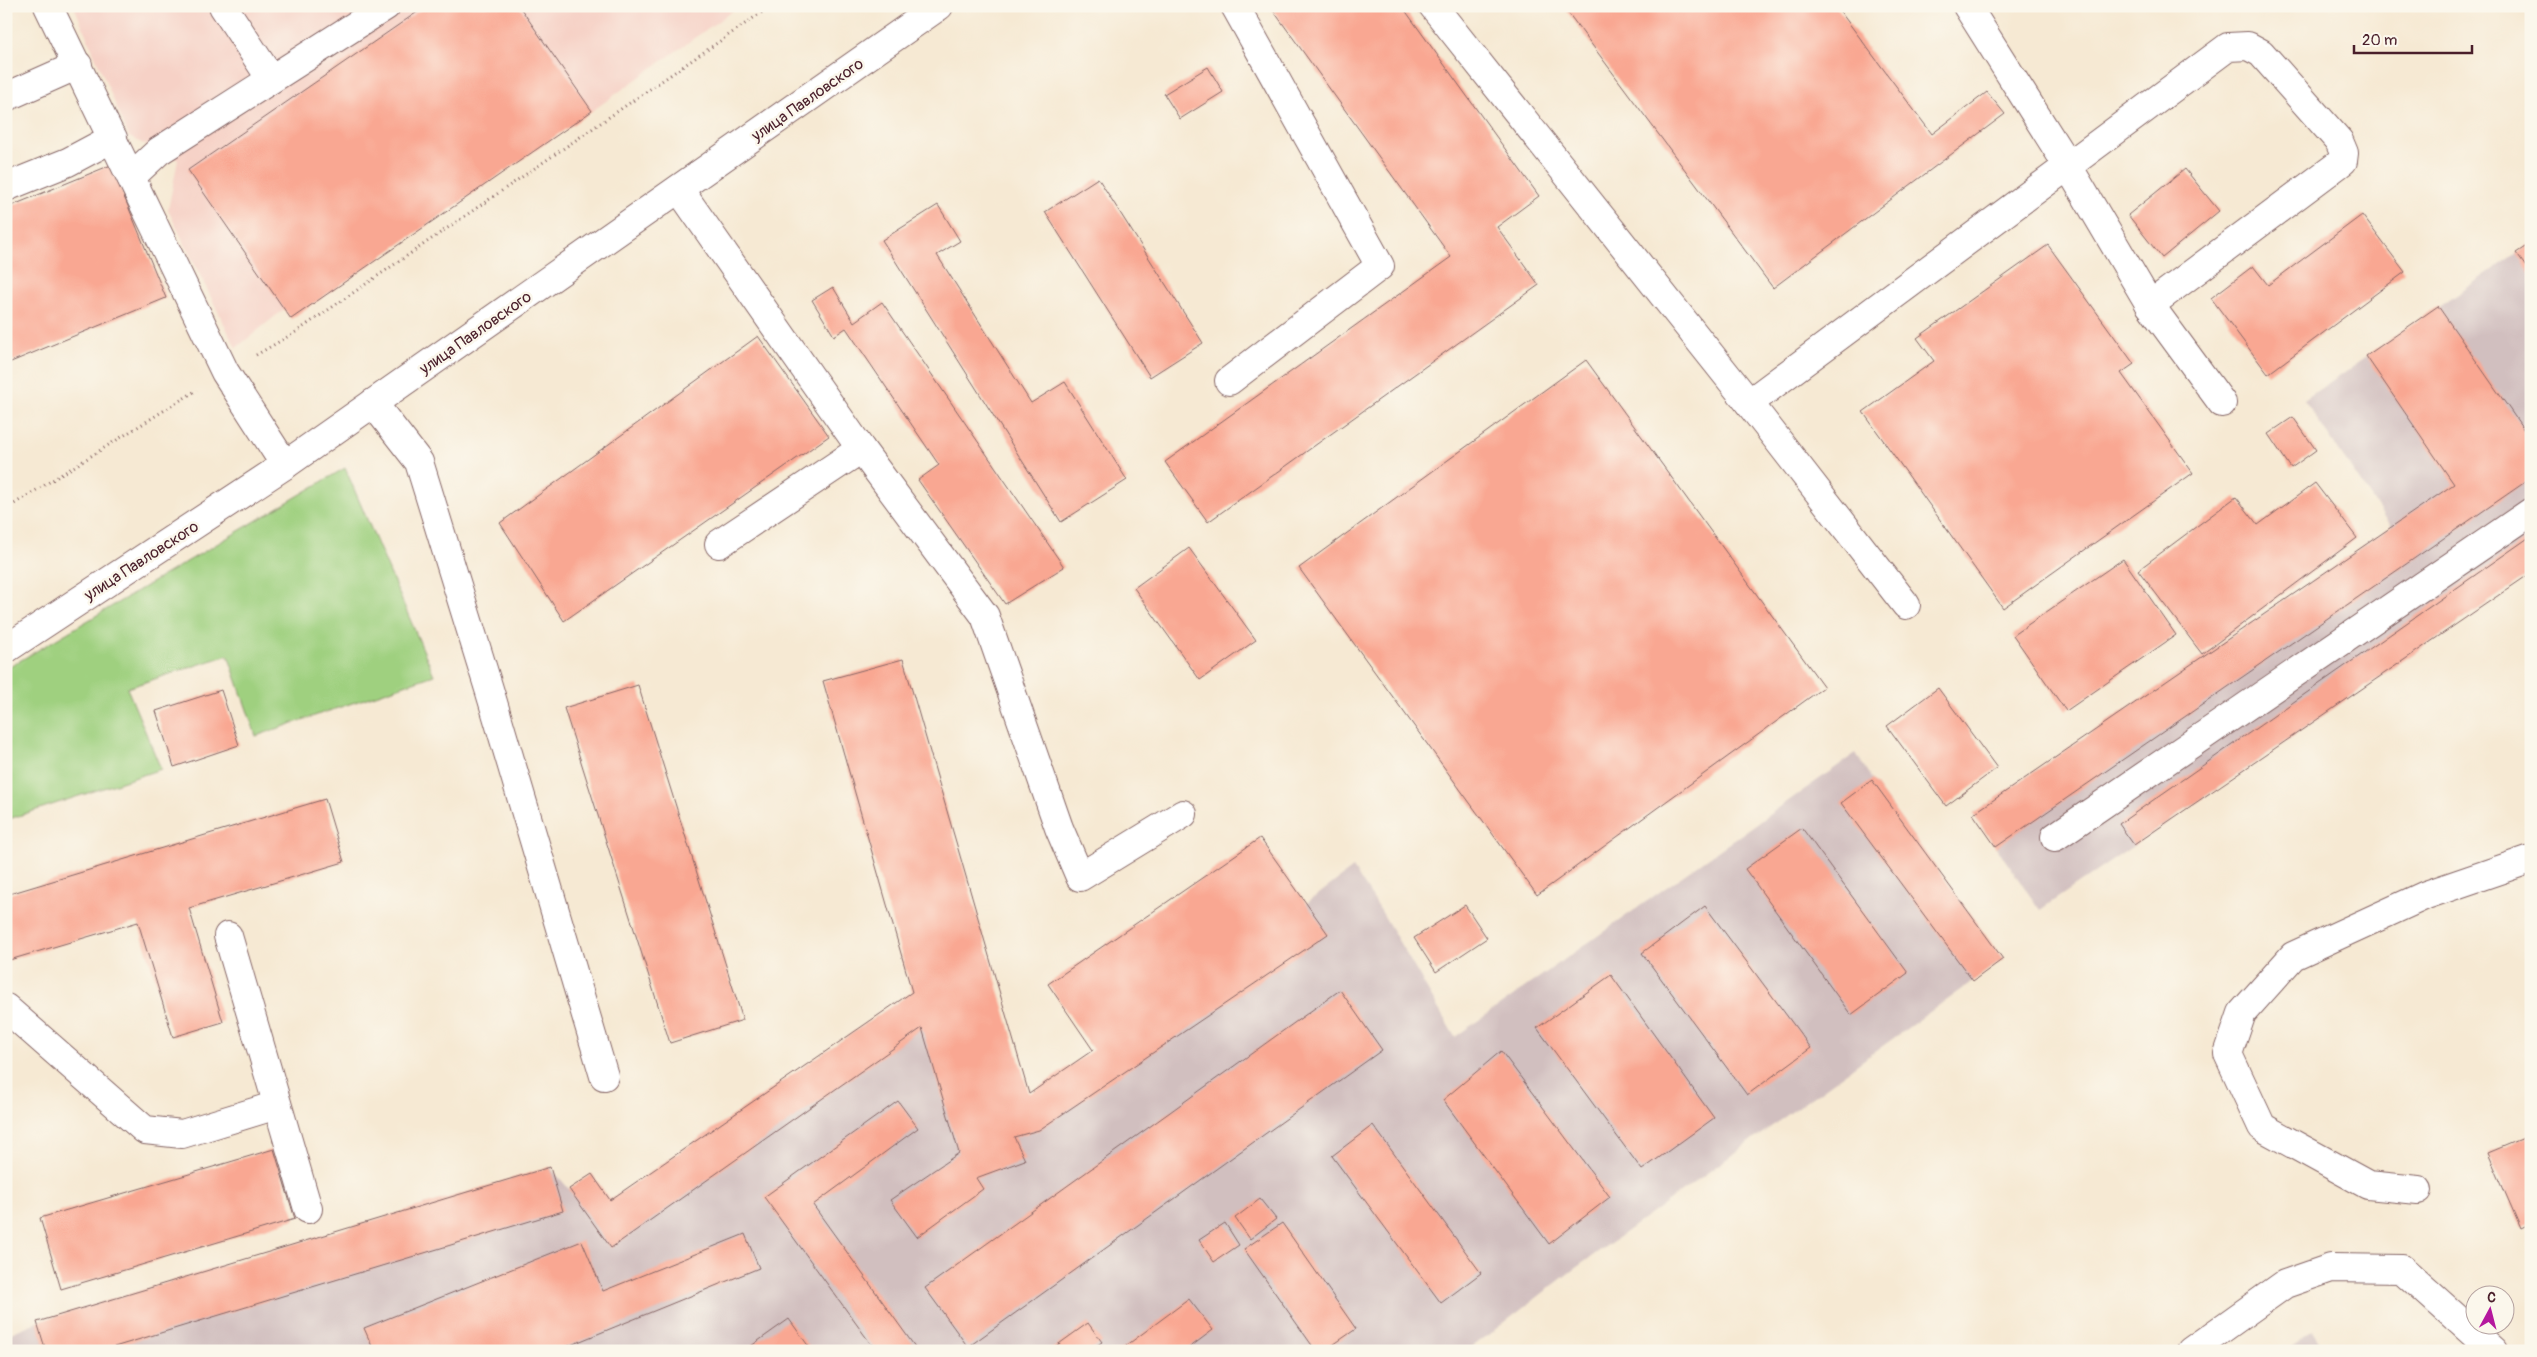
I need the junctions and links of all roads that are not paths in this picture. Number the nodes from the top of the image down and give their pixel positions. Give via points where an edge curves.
1 (48, 6) edge
2 (223, 6) edge
3 (386, 6) edge
4 (939, 6) edge
5 (1235, 6) edge
6 (1433, 6) edge
7 (1967, 6) edge
8 (78, 65) junction
9 (271, 79) junction
10 (6, 97) edge
11 (112, 138) junction
12 (2068, 166) junction
13 (131, 176) junction
14 (6, 187) edge
15 (679, 189) junction
16 (2150, 305) junction
17 (1230, 381) dead end
18 (373, 403) junction
19 (1749, 403) junction
20 (2222, 403) dead end
21 (860, 449) junction
22 (286, 465) junction
23 (2531, 512) edge
24 (719, 544) dead end
25 (1906, 605) dead end
26 (6, 649) edge
27 (1183, 814) dead end
28 (2055, 838) dead end
29 (2531, 859) edge
30 (228, 936) dead end
31 (6, 1008) edge
32 (604, 1076) dead end
33 (276, 1104) junction
34 (2418, 1190) dead end
35 (308, 1209) dead end
36 (2191, 1351) edge
37 (2493, 1351) edge

1 - 8 street
2 - 9 street
3 - 9 street
4 - 15 street, улица Павловского
5 - 17 street via 1380,266
6 - 19 street
7 - 12 street
8 - 10 street
8 - 11 street
9 - 13 street via 159,151
11 - 13 street
11 - 14 street via 68,162
12 - 16 street
12 - 16 street via 2228,47 2248,46 2261,53 2339,141 2344,153 2343,161
12 - 19 street
13 - 22 street via 225,372
15 - 18 street, улица Павловского
15 - 21 street
16 - 20 street
18 - 22 street, улица Павловского
18 - 32 street via 419,462
19 - 25 street
21 - 24 street
21 - 27 street via 985,616 1059,828 1080,877
22 - 26 street, улица Павловского
23 - 28 street
29 - 34 street via 2426,895 2293,956 2242,1013 2228,1054 2262,1127 2368,1186
30 - 33 street
31 - 33 street via 145,1130 182,1134
33 - 35 street
36 - 37 street via 2285,1284 2331,1268 2402,1269

